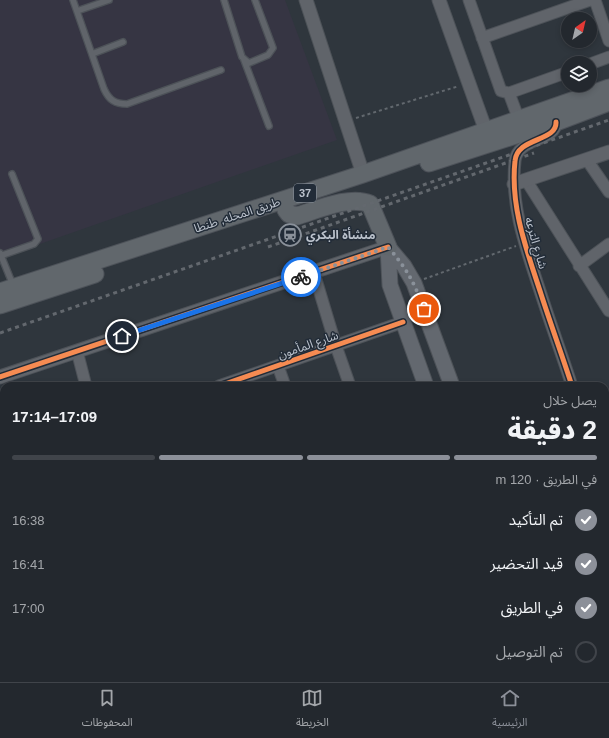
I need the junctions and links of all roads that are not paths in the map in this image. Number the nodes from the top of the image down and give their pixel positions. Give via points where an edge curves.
1 (73, 0) edge
2 (109, 0) edge
3 (224, 0) edge
4 (255, 0) edge
5 (306, 0) edge
6 (438, 0) edge
7 (469, 0) edge
8 (590, 0) edge
9 (595, 0) edge
10 (77, 11) junction
11 (482, 38) junction
12 (609, 41) edge
13 (123, 42) dead end
14 (92, 54) junction
15 (609, 57) edge
16 (244, 60) junction
17 (597, 61) edge
18 (221, 70) dead end
19 (561, 74) edge
20 (609, 88) edge
21 (509, 93) junction
22 (609, 102) edge
23 (519, 120) junction
24 (556, 122) junction
25 (269, 126) dead end
26 (486, 131) junction
27 (609, 152) edge
28 (587, 160) junction
29 (12, 174) dead end
30 (363, 174) junction
31 (520, 182) junction
32 (609, 192) edge
33 (286, 210) junction
34 (609, 244) edge
35 (388, 247) junction
36 (0, 255) edge
37 (579, 266) junction
38 (314, 273) junction
39 (7, 290) edge
40 (0, 305) edge
41 (608, 307) edge
42 (403, 322) junction
43 (336, 346) junction
44 (76, 351) junction
45 (278, 366) junction
46 (0, 377) edge
47 (85, 382) edge
48 (231, 382) edge
49 (284, 382) edge
50 (349, 382) edge
51 (425, 382) edge
52 (451, 382) edge
53 (571, 382) edge

1 - 10 lane
2 - 10 lane
3 - 16 lane
4 - 16 lane via 273,48 271,53 252,62
5 - 30 street
6 - 26 street
7 - 11 street
8 - 11 street
9 - 12 street
10 - 14 lane
11 - 21 street via 499,89
13 - 14 lane
14 - 18 lane via 106,94 121,104
15 - 17 street
16 - 25 lane
19 - 21 street
20 - 23 main road, طريق المحله, طنطا / 37
21 - 23 street
22 - 24 main road, طريق المحله, طنطا / 37
23 - 26 main road, طريق المحله, طنطا / 37
24 - 31 street, شارع الترعه via 552,132 523,146 517,152 515,162
24 - 33 main road, طريق المحله, طنطا / 37
26 - 30 main road, طريق المحله, طنطا / 37
27 - 28 street
28 - 31 street
28 - 32 street
29 - 36 lane via 38,240 34,244
30 - 39 main road, طريق المحله, طنطا / 37
31 - 37 street
31 - 53 street, شارع الترعه via 517,211 524,243
33 - 35 main road via 296,216 353,200 363,201 370,204
33 - 40 main road, طريق المحله, طنطا / 37
34 - 37 street
35 - 38 street
35 - 42 main road via 390,286
35 - 52 main road via 414,283
36 - 39 lane
37 - 41 street
38 - 43 street
38 - 44 street
42 - 43 street, شارع المأمون
42 - 51 main road
43 - 45 street, شارع المأمون
43 - 50 street
44 - 46 street
44 - 47 street
45 - 48 street, شارع المأمون
45 - 49 street

